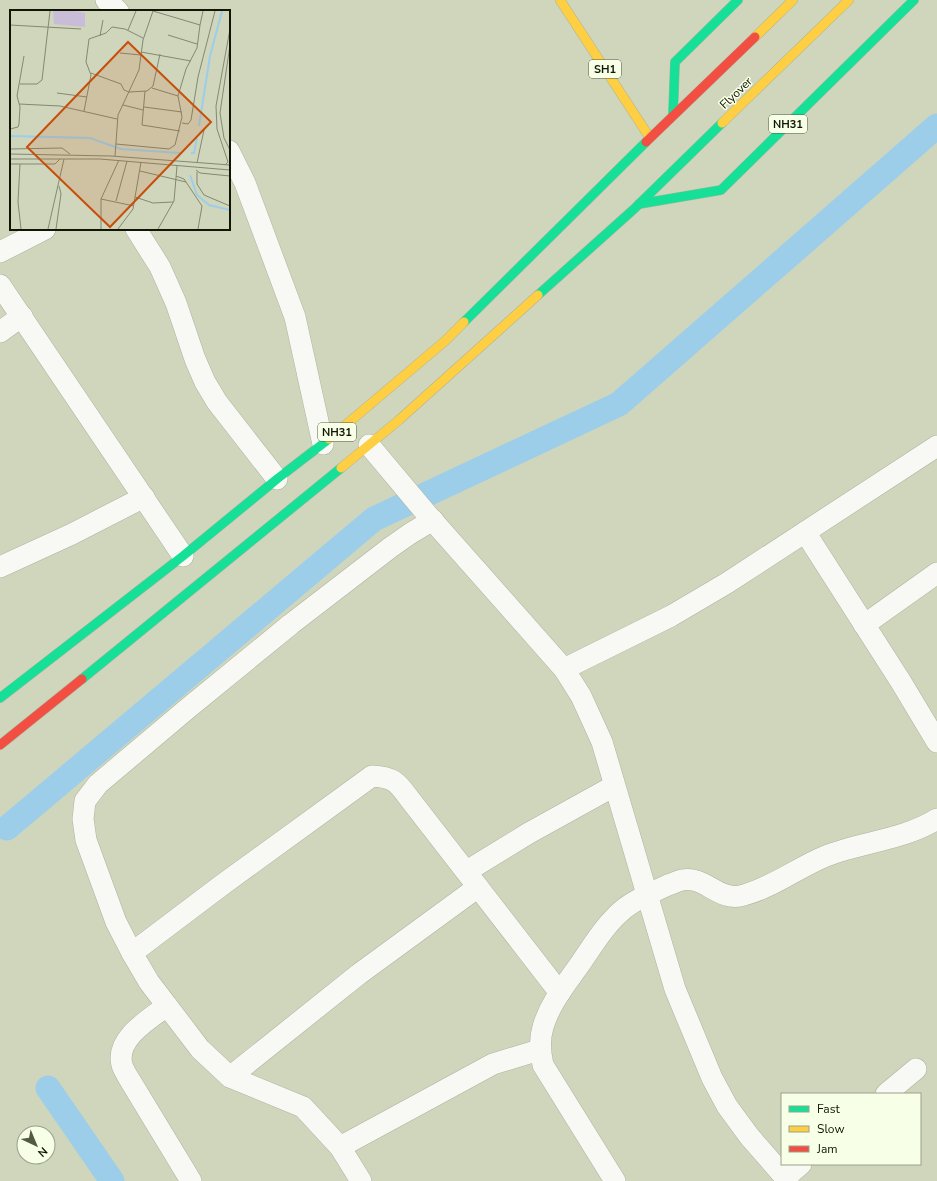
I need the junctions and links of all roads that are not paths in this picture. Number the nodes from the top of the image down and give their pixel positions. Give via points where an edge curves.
1 (106, 0) edge
2 (560, 0) edge
3 (738, 0) edge
4 (793, 0) edge
5 (849, 0) edge
6 (914, 0) edge
7 (117, 10) edge
8 (673, 115) junction
9 (650, 138) junction
10 (230, 153) edge
11 (639, 204) junction
12 (43, 230) edge
13 (137, 230) edge
14 (0, 252) edge
15 (0, 284) edge
16 (22, 316) junction
17 (0, 332) edge
18 (323, 444) junction
19 (369, 445) junction
20 (937, 446) edge
21 (277, 479) junction
22 (144, 497) junction
23 (430, 517) junction
24 (805, 532) junction
25 (183, 556) junction
26 (0, 567) edge
27 (937, 573) edge
28 (864, 625) junction
29 (564, 668) junction
30 (0, 698) edge
31 (937, 742) edge
32 (0, 745) edge
33 (614, 786) junction
34 (937, 819) edge
35 (472, 879) junction
36 (647, 894) junction
37 (132, 953) junction
38 (560, 992) junction
39 (167, 1006) junction
40 (539, 1050) junction
41 (916, 1069) dead end
42 (230, 1076) junction
43 (887, 1093) edge
44 (340, 1147) junction
45 (800, 1165) edge
46 (787, 1179) edge
47 (192, 1181) edge
48 (361, 1181) edge
49 (615, 1181) edge

1 - 7 street
2 - 9 main road, SH1
3 - 8 main road via 675,62
4 - 8 main road
5 - 11 main road, Flyover
6 - 11 main road, NH31 via 721,190
8 - 9 main road, NH31
9 - 18 main road, NH31 via 445,341
10 - 18 street via 245,183 295,317
11 - 19 main road, NH31
12 - 14 street
13 - 21 street via 160,268 176,303 205,382 217,402
15 - 16 street
16 - 17 street
16 - 22 street
18 - 21 main road, NH31
19 - 23 street
19 - 32 main road, NH31
20 - 24 street
21 - 25 main road, NH31
22 - 25 street
22 - 26 street
23 - 29 street
23 - 37 street via 291,624 187,709 98,784 86,801 83,820 86,840 116,922
24 - 28 street
24 - 29 street via 671,616
25 - 30 main road, NH31
27 - 28 street
28 - 31 street
29 - 33 street via 581,696 602,742
33 - 35 street via 530,833
33 - 36 street
34 - 36 street via 904,835 825,856 766,888 742,896 716,892 704,883 691,879 681,880
35 - 37 street via 397,783 386,777 372,776
35 - 38 street
35 - 42 street via 359,974
36 - 38 street via 624,908 606,926
36 - 46 street via 675,989 712,1078 727,1106 749,1136
37 - 39 street
38 - 40 street via 542,1027
39 - 42 street via 200,1049
39 - 47 street via 128,1038 121,1053 122,1065
40 - 44 street via 493,1064
40 - 49 street via 543,1065
41 - 43 street
42 - 44 street via 303,1107
44 - 48 street
45 - 46 street

